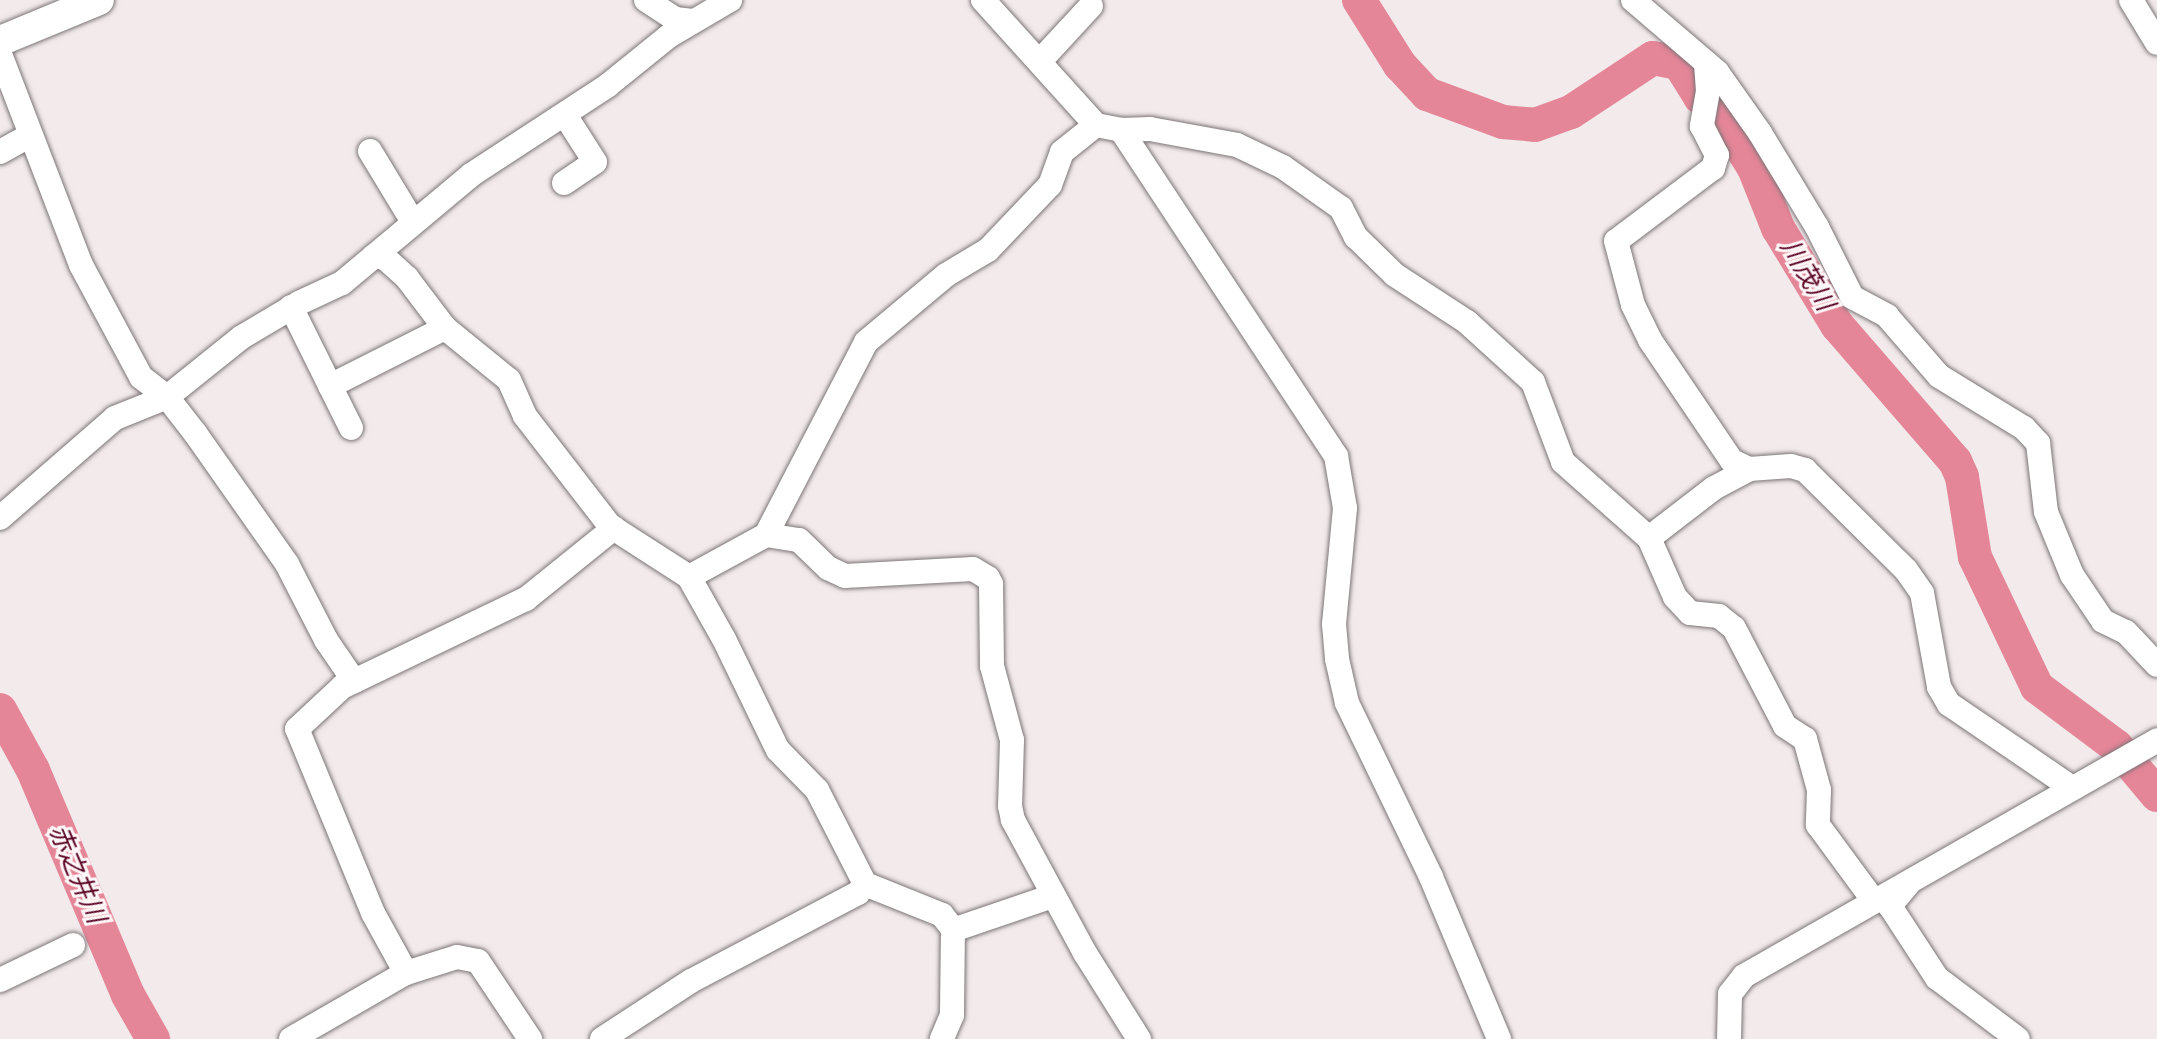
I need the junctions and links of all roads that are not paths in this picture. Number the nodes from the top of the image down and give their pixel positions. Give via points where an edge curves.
1 (99, 0) edge
2 (646, 0) edge
3 (730, 0) edge
4 (983, 0) edge
5 (2131, 0) edge
6 (1650, 2) edge
7 (1091, 6) dead end
8 (693, 21) junction
9 (0, 41) edge
10 (2157, 43) edge
11 (0, 54) edge
12 (1040, 61) junction
13 (1706, 63) junction
14 (565, 115) junction
15 (1096, 125) junction
16 (1121, 130) junction
17 (31, 135) junction
18 (370, 151) dead end
19 (0, 152) edge
20 (564, 183) dead end
21 (413, 222) junction
22 (374, 256) junction
23 (291, 307) junction
24 (445, 328) junction
25 (330, 386) junction
26 (167, 397) junction
27 (351, 428) dead end
28 (1749, 469) junction
29 (0, 518) edge
30 (614, 528) junction
31 (766, 535) junction
32 (1649, 538) junction
33 (689, 577) junction
34 (2157, 665) edge
35 (354, 681) junction
36 (2157, 740) edge
37 (2072, 788) junction
38 (1915, 875) junction
39 (865, 884) junction
40 (1053, 896) junction
41 (1873, 900) junction
42 (953, 930) junction
43 (73, 945) dead end
44 (406, 973) junction
45 (0, 980) edge
46 (291, 1039) edge
47 (530, 1039) edge
48 (602, 1039) edge
49 (942, 1039) edge
50 (1139, 1039) edge
51 (1499, 1039) edge
52 (1729, 1039) edge
53 (2018, 1039) edge

1 - 9 main road
2 - 8 street via 675,19
3 - 8 street
4 - 12 street
5 - 10 street
6 - 13 street
7 - 12 street
8 - 14 street
11 - 17 street
12 - 15 street
13 - 28 street via 1702,126 1717,155 1713,168 1616,241 1633,305 1650,340 1732,461
13 - 34 street via 1760,133 1852,297 1887,316 1939,376 2024,428 2038,443 2046,512 2072,575 2103,621 2126,632
14 - 20 street via 595,162
14 - 21 street via 471,175
15 - 16 street
15 - 31 street via 1062,152 1050,185 988,250 946,275 870,338
16 - 32 street via 1150,129 1237,145 1283,167 1341,208 1356,237 1395,275 1467,322 1533,382 1563,462
16 - 51 street via 1336,456 1345,508 1334,624 1347,703 1431,877
17 - 19 street
17 - 26 street via 81,265 141,377
18 - 21 street
21 - 22 street
22 - 23 street via 342,283
22 - 24 street via 385,258 407,278
23 - 25 street
23 - 26 street via 242,337
24 - 25 street
24 - 30 street via 509,380 525,416
25 - 27 street
26 - 29 street via 115,418
26 - 35 street via 287,564
28 - 32 street via 1714,488
28 - 37 street via 1805,470 1828,492 1922,593 1939,687 1949,704
30 - 33 street
30 - 35 street via 526,599
31 - 33 street
31 - 40 street via 799,540 828,568 845,576 973,569 988,578 992,666 1012,740 1010,811
32 - 41 street via 1675,597 1690,613 1719,616 1734,628 1785,726 1805,739 1819,790 1818,825
33 - 39 street via 778,750 817,790
35 - 44 street via 297,729 373,913
36 - 37 street
37 - 38 street
38 - 41 street
38 - 53 street via 1890,906 1937,978
39 - 42 street via 942,915
39 - 48 street via 858,893 691,981
40 - 42 street
40 - 50 street
41 - 52 street via 1744,976 1730,994
42 - 49 street via 952,1015
43 - 45 street
44 - 46 street
44 - 47 street via 457,957 478,961

